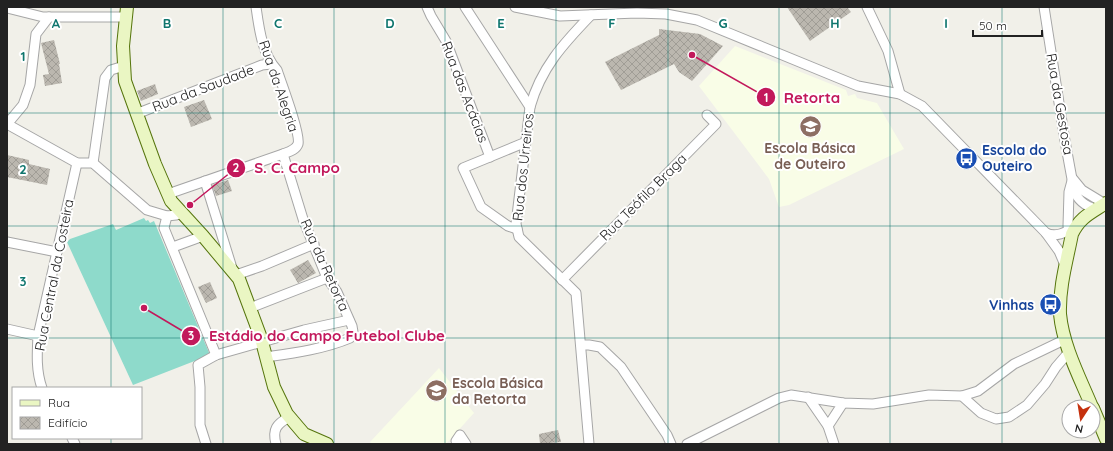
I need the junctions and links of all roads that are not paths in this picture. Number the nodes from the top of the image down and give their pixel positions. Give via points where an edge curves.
1 (256, 7) edge
2 (426, 7) edge
3 (465, 7) edge
4 (515, 7) edge
5 (867, 7) edge
6 (1044, 7) edge
7 (7, 8) edge
8 (126, 12) edge
9 (591, 15) junction
10 (49, 17) junction
11 (271, 64) junction
12 (124, 66) junction
13 (900, 94) junction
14 (530, 107) junction
15 (136, 114) junction
16 (707, 116) dead end
17 (8, 123) edge
18 (526, 142) junction
19 (283, 154) junction
20 (490, 157) junction
21 (77, 163) junction
22 (93, 163) junction
23 (1073, 178) junction
24 (205, 181) junction
25 (168, 194) junction
26 (1100, 207) edge
27 (182, 214) junction
28 (166, 216) junction
29 (517, 229) junction
30 (1046, 233) junction
31 (203, 236) junction
32 (1068, 237) junction
33 (7, 242) edge
34 (314, 244) junction
35 (173, 247) junction
36 (57, 252) junction
37 (234, 274) junction
38 (328, 278) junction
39 (562, 280) junction
40 (250, 308) junction
41 (349, 320) junction
42 (7, 330) edge
43 (38, 336) junction
44 (1066, 339) junction
45 (262, 342) junction
46 (581, 345) junction
47 (1069, 352) junction
48 (216, 355) junction
49 (266, 357) junction
50 (42, 387) edge
51 (962, 396) junction
52 (808, 397) junction
53 (1089, 399) edge
54 (842, 404) junction
55 (289, 417) junction
56 (828, 426) junction
57 (1101, 427) edge
58 (1106, 439) edge
59 (456, 441) dead end
60 (206, 444) edge
61 (276, 444) edge
62 (327, 444) edge
63 (466, 444) edge
64 (589, 444) edge
65 (671, 444) edge
66 (687, 444) edge
67 (834, 444) edge

1 - 11 street, Rua da Alegria
2 - 20 street, Rua das Acácias via 446,42
3 - 14 street, Rua dos Urreiros
4 - 9 street via 560,16
5 - 13 street via 888,51
6 - 23 street, Rua da Gestosa
7 - 10 street
8 - 10 street
8 - 12 street
9 - 13 street via 659,14 696,20 858,86
9 - 14 street via 545,69
10 - 17 street via 36,34 30,85 22,105
11 - 15 street, Rua da Saudade via 262,65
11 - 19 street, Rua da Alegria via 277,70 299,143 296,148
12 - 15 street via 125,81
12 - 22 street via 111,70 105,78
13 - 30 street via 922,106
14 - 18 street, Rua dos Urreiros
15 - 25 street
16 - 39 street, Rua Teófilo Braga via 716,124
17 - 21 street
18 - 20 street
18 - 29 street, Rua dos Urreiros
19 - 24 street, Rua da Alegria
19 - 34 street, Rua da Retorta via 303,219
20 - 29 street via 464,168 481,207 508,226
21 - 22 street
21 - 36 street, Rua Central da Costeira
22 - 28 street via 147,210
23 - 26 street, Rua da Gestosa via 1077,196 1087,207
23 - 32 street, Rua da Gestosa via 1069,192
24 - 25 street, Rua da Alegria
24 - 37 street
25 - 27 street
26 - 32 street via 1083,228
26 - 32 street via 1087,214
27 - 28 street
27 - 31 street
28 - 35 street via 164,228
29 - 39 street, Rua dos Urreiros via 519,237
30 - 32 street
30 - 32 street
31 - 35 street
31 - 37 street
32 - 44 street via 1060,314
33 - 36 street
34 - 37 street via 262,266
34 - 38 street, Rua da Retorta
35 - 48 street
36 - 43 street, Rua Central da Costeira
37 - 40 street via 239,279
38 - 40 street
38 - 41 street, Rua da Retorta
39 - 46 street, Rua dos Urreiros via 576,293
40 - 45 street
41 - 45 street
41 - 49 street, Rua da Retorta via 353,332 350,338 314,349
42 - 43 street
43 - 50 street, Rua Central da Costeira via 38,377
44 - 47 street
44 - 51 street via 1014,364 978,391
45 - 48 street
45 - 49 street
46 - 64 street, Rua dos Urreiros
46 - 65 street via 600,347 621,367
47 - 51 street via 1027,405 1009,417 996,419 981,413
47 - 53 street
48 - 60 street via 198,365 200,426
49 - 55 street via 274,388
51 - 54 street via 929,395 873,404
52 - 54 street
52 - 56 street
52 - 66 street via 791,395 779,398
54 - 56 street
55 - 61 street via 279,423 274,431
55 - 62 street via 304,434
56 - 67 street
57 - 58 street
59 - 63 street via 460,435

